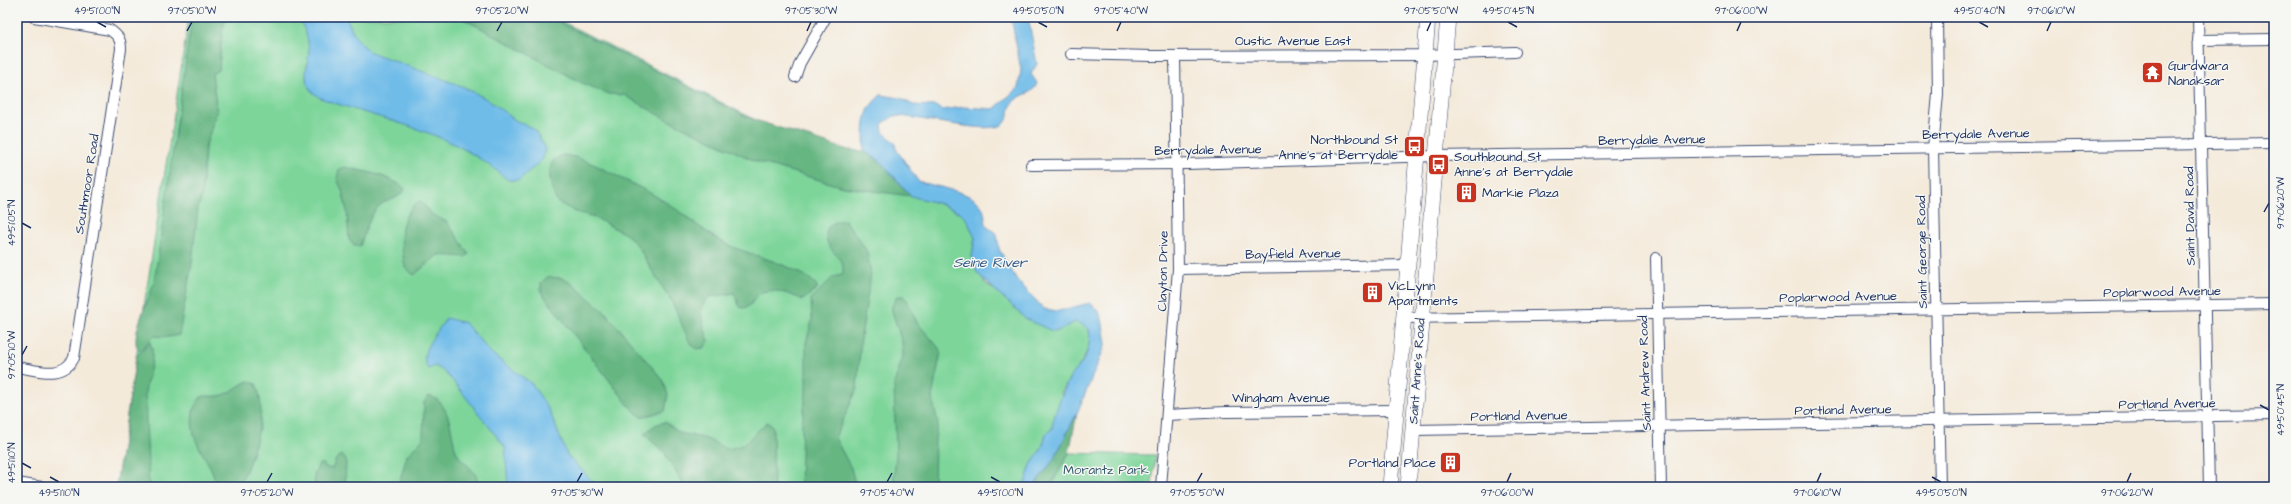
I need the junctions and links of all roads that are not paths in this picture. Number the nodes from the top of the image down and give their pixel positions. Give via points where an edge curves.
1 (34, 17) edge
2 (826, 17) edge
3 (1428, 17) edge
4 (1448, 17) edge
5 (1937, 17) edge
6 (2198, 17) edge
7 (2274, 39) edge
8 (2198, 40) junction
9 (1515, 52) dead end
10 (1071, 54) dead end
11 (1444, 54) junction
12 (1425, 55) junction
13 (1175, 56) junction
14 (795, 77) dead end
15 (2274, 143) edge
16 (2202, 144) junction
17 (1933, 148) junction
18 (1436, 156) junction
19 (1416, 158) junction
20 (1031, 164) dead end
21 (1175, 164) junction
22 (1656, 258) dead end
23 (1408, 265) junction
24 (1178, 269) junction
25 (2274, 304) edge
26 (2205, 305) junction
27 (1936, 308) junction
28 (1656, 313) junction
29 (1403, 318) junction
30 (1421, 319) junction
31 (17, 367) edge
32 (1395, 410) junction
33 (1167, 415) junction
34 (2274, 415) edge
35 (2207, 416) junction
36 (1938, 422) junction
37 (1660, 427) junction
38 (1413, 430) junction
39 (17, 483) edge
40 (42, 487) edge
41 (1161, 487) edge
42 (1390, 487) edge
43 (1408, 487) edge
44 (1661, 487) edge
45 (1940, 487) edge
46 (2209, 487) edge

1 - 31 street, Southmoor Road via 110,30 118,35 121,49 74,358 70,366 56,373
2 - 14 street
3 - 12 main road, Saint Anne's Road
4 - 11 main road, Saint Anne's Road
5 - 17 street, Saint George Road via 1938,94
6 - 8 street, Saint David Road
7 - 8 street
8 - 16 street, Saint David Road
9 - 11 street, Oustic Avenue East
10 - 13 street, Oustic Avenue East
11 - 12 street, Oustic Avenue East
11 - 18 main road, Saint Anne's Road
12 - 13 street, Oustic Avenue East
12 - 19 main road, Saint Anne's Road
13 - 21 street, Clayton Drive
15 - 16 street, Berrydale Avenue
16 - 17 street, Berrydale Avenue
16 - 26 street, Saint David Road
17 - 18 street, Berrydale Avenue
17 - 27 street, Saint George Road
18 - 19 street, Berrydale Avenue
18 - 30 main road, Saint Anne's Road
19 - 21 street, Berrydale Avenue
19 - 23 main road, Saint Anne's Road
20 - 21 street, Berrydale Avenue
21 - 24 street, Clayton Drive
22 - 28 street, Saint Andrew Road
23 - 24 street, Bayfield Avenue
23 - 29 main road, Saint Anne's Road
24 - 33 street, Clayton Drive
25 - 26 street, Poplarwood Avenue
26 - 27 street, Poplarwood Avenue
26 - 35 street, Saint David Road
27 - 28 street, Poplarwood Avenue
27 - 36 street, Saint George Road
28 - 30 street, Poplarwood Avenue
28 - 37 street, Saint Andrew Road
29 - 30 street, Poplarwood Avenue
29 - 32 main road, Saint Anne's Road
30 - 38 main road, Saint Anne's Road
32 - 33 street, Wingham Avenue
32 - 42 main road, Saint Anne's Road
33 - 41 street, Clayton Drive
34 - 35 street, Portland Avenue
35 - 36 street, Portland Avenue
35 - 46 street, Saint David Road
36 - 37 street, Portland Avenue
36 - 45 street, Saint George Road
37 - 38 street, Portland Avenue
37 - 44 street, Saint Andrew Road
38 - 43 main road, Saint Anne's Road
39 - 40 street

